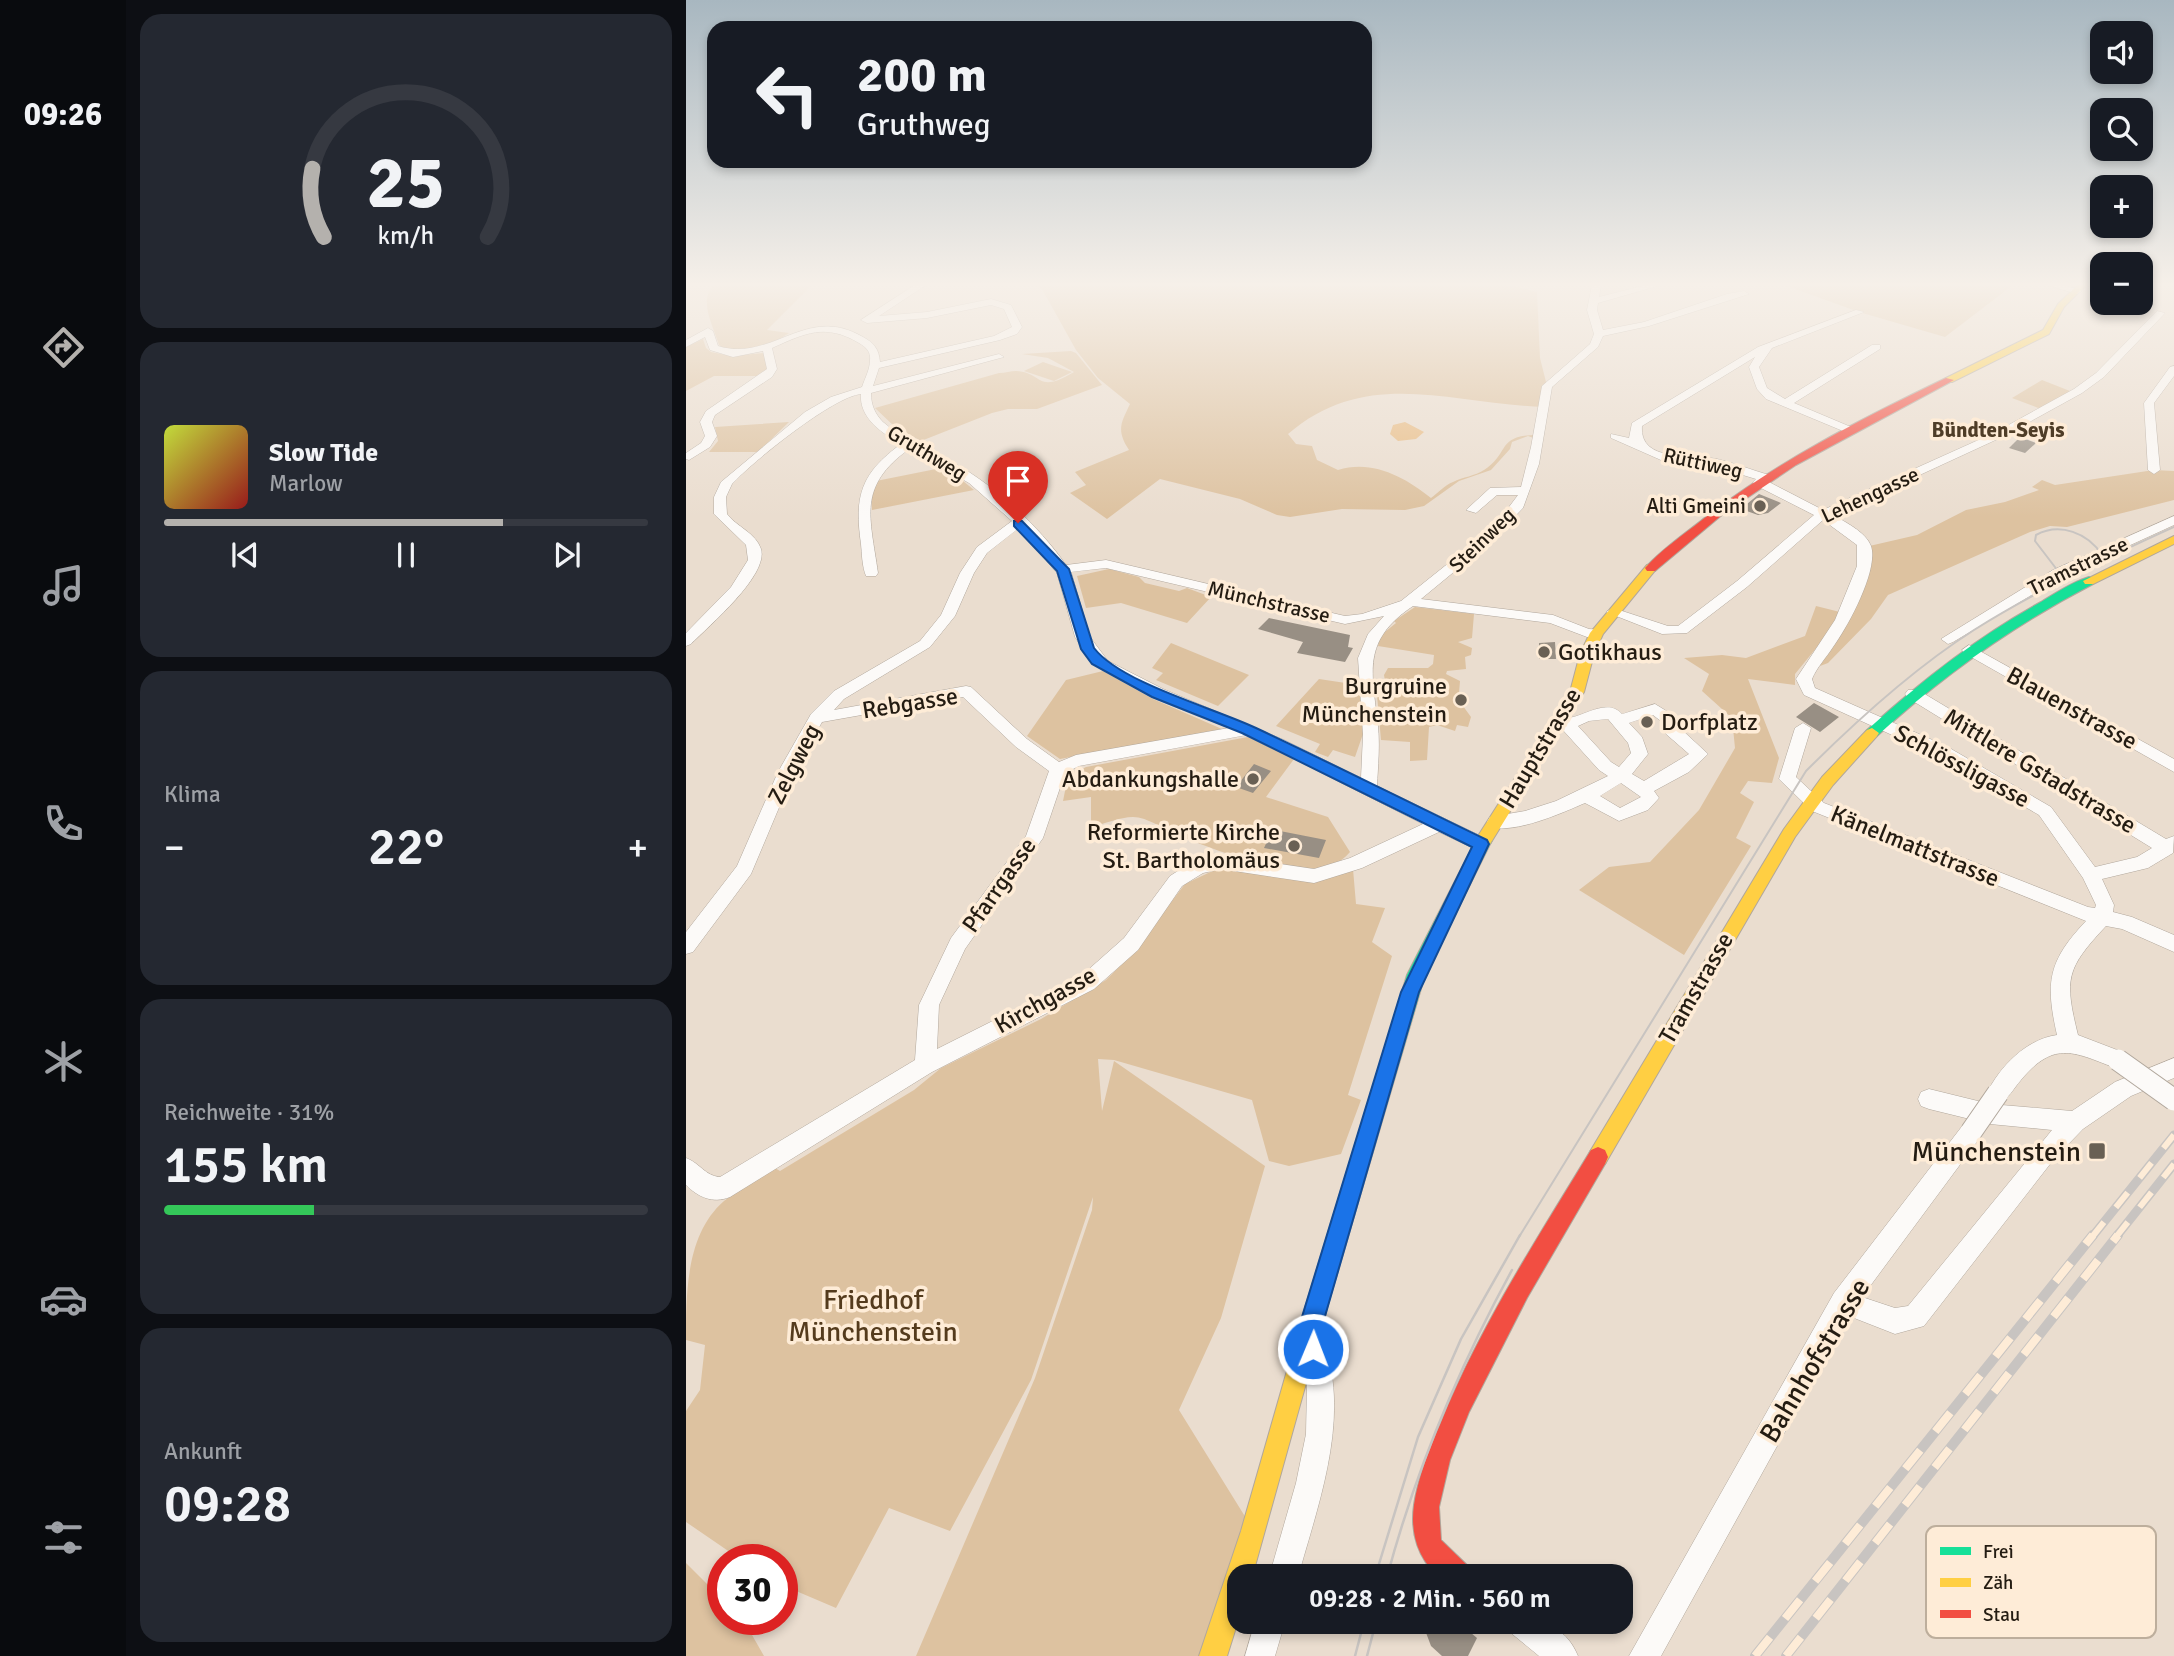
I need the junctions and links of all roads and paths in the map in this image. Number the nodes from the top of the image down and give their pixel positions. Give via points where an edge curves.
1 (770, 362) edge
2 (875, 362) edge
3 (891, 362) edge
4 (977, 362) edge
5 (1575, 362) edge
6 (1742, 362) edge
7 (1757, 362) edge
8 (1852, 362) edge
9 (1984, 362) edge
10 (2112, 362) edge
11 (875, 366) junction
12 (2174, 369) edge
13 (1722, 375) junction
14 (1756, 375) junction
15 (864, 390) junction
16 (2157, 392) junction
17 (2174, 397) edge
18 (1784, 405) junction
19 (1847, 429) junction
20 (1615, 436) dead end
21 (908, 444) junction
22 (1641, 448) junction
23 (689, 456) dead end
24 (2154, 470) dead end
25 (1762, 480) junction
26 (1524, 491) junction
27 (1472, 510) dead end
28 (1821, 515) junction
29 (2174, 520) edge
30 (1018, 523) junction
31 (2174, 540) edge
32 (1063, 569) junction
33 (871, 573) dead end
34 (1412, 602) junction
35 (1612, 612) junction
36 (1598, 633) junction
37 (1948, 639) dead end
38 (686, 640) edge
39 (1969, 650) junction
40 (1913, 694) junction
41 (817, 718) junction
42 (1620, 720) junction
43 (1562, 723) junction
44 (1880, 723) junction
45 (1804, 728) dead end
46 (1247, 730) junction
47 (2174, 766) edge
48 (1058, 769) junction
49 (1621, 775) junction
50 (1369, 787) junction
51 (1644, 789) junction
52 (1584, 795) junction
53 (1810, 800) junction
54 (1496, 822) junction
55 (1438, 825) junction
56 (1481, 844) junction
57 (2170, 846) edge
58 (2091, 876) junction
59 (2102, 917) junction
60 (2174, 944) edge
61 (686, 946) edge
62 (2069, 1041) junction
63 (925, 1065) junction
64 (2174, 1068) edge
65 (1929, 1099) dead end
66 (2174, 1100) edge
67 (2075, 1122) junction
68 (686, 1169) edge
69 (1843, 1302) junction
70 (1309, 1330) junction
71 (1287, 1564) edge
72 (1445, 1564) edge
73 (1266, 1634) edge
74 (1536, 1634) edge
75 (1213, 1656) edge
76 (1260, 1656) edge
77 (1563, 1656) edge
78 (1644, 1656) edge

1 - 23 street via 768,376 710,413 706,422 711,436
2 - 11 street
3 - 11 street
4 - 15 street
5 - 26 street, Steinweg via 1548,386 1541,435
6 - 13 street
7 - 14 street
8 - 18 street
9 - 19 main road, Hauptstrasse
10 - 28 street, Lehengasse via 2069,397 1998,435
11 - 15 street
12 - 16 street
13 - 14 street
13 - 22 street, Rüttiweg via 1636,425 1635,439
14 - 18 street via 1762,390
15 - 21 street, Gruthweg via 867,409 876,422
15 - 38 street via 842,396 797,421 725,484 718,505 721,516 754,546 756,559 752,574
16 - 17 street
16 - 24 street via 2149,403
18 - 19 street
19 - 25 main road, Hauptstrasse
20 - 22 street, Rüttiweg
21 - 30 street, Gruthweg via 981,486
21 - 33 street via 877,470 865,491
22 - 25 street, Rüttiweg via 1674,461 1714,462
25 - 28 street, Rüttiweg
25 - 35 main road, Hauptstrasse via 1665,553
26 - 27 street via 1494,491
26 - 34 street, Steinweg via 1517,508 1473,552
28 - 35 street, Lehengasse via 1682,631 1667,631
28 - 44 street, Schlössligasse via 1861,539 1866,558 1831,641 1804,679 1809,691
29 - 37 street, Tramstrasse via 2058,573
30 - 32 street, Gruthweg
30 - 41 street, Zelgweg via 982,550 948,616 925,644 839,695
31 - 39 main road, Tramstrasse via 2047,602
32 - 34 street, Münchstrasse via 1107,564 1345,620
32 - 46 street, Gruthweg via 1088,649 1097,661 1157,694
34 - 36 street, Münchstrasse via 1553,619
34 - 50 street, Steinweg via 1380,628 1368,646
35 - 36 main road, Hauptstrasse
36 - 43 main road, Hauptstrasse
39 - 40 main road, Tramstrasse
39 - 47 street, Blauenstrasse
40 - 44 main road, Tramstrasse
40 - 57 street, Mittlere Gstadstrasse
41 - 48 street, Rebgasse via 965,691 1028,752
41 - 61 street, Zelgweg via 786,772 745,869
42 - 43 street via 1612,713
42 - 49 street via 1640,747 1640,754
42 - 51 street via 1655,709 1675,724 1672,730 1700,754
43 - 49 street via 1605,766
43 - 54 main road, Hauptstrasse
44 - 53 main road, Tramstrasse
44 - 58 street, Schlössligasse via 1994,779 2038,807
45 - 53 street, Känelmattstrasse via 1787,776
46 - 48 street via 1076,761
46 - 50 street, Gruthweg
48 - 63 street, Pfarrgasse via 1034,838 958,944 929,1005
49 - 51 street
49 - 52 street
50 - 55 street, Gruthweg
51 - 52 street via 1650,798 1619,815
52 - 54 street via 1514,822
53 - 59 street, Känelmattstrasse via 1829,812
53 - 72 main road, Tramstrasse via 1477,1365 1443,1451 1424,1518 1427,1539
54 - 56 main road, Hauptstrasse
55 - 56 street, Gruthweg
55 - 63 street, Kirchgasse via 1356,863 1314,876 1222,862 1198,867 1176,881 1131,944 1087,983
56 - 70 main road, Hauptstrasse via 1410,992
57 - 58 street via 2142,863
58 - 59 street, Schlössligasse via 2105,905
59 - 60 street
59 - 62 street via 2076,942 2063,963 2059,999
62 - 66 street, bridge via 2118,1060
62 - 69 street, Bahnhofstrasse, bridge via 2047,1043 2017,1067
63 - 68 street, Kirchgasse via 722,1189 705,1186
64 - 67 street via 2123,1089
65 - 67 street via 1990,1114
67 - 69 street via 2046,1151 1915,1317 1895,1321
69 - 78 street, Bahnhofstrasse
70 - 71 street, Hauptstrasse via 1320,1387 1318,1433
70 - 75 main road, Hauptstrasse via 1254,1531
73 - 76 street
74 - 77 street

